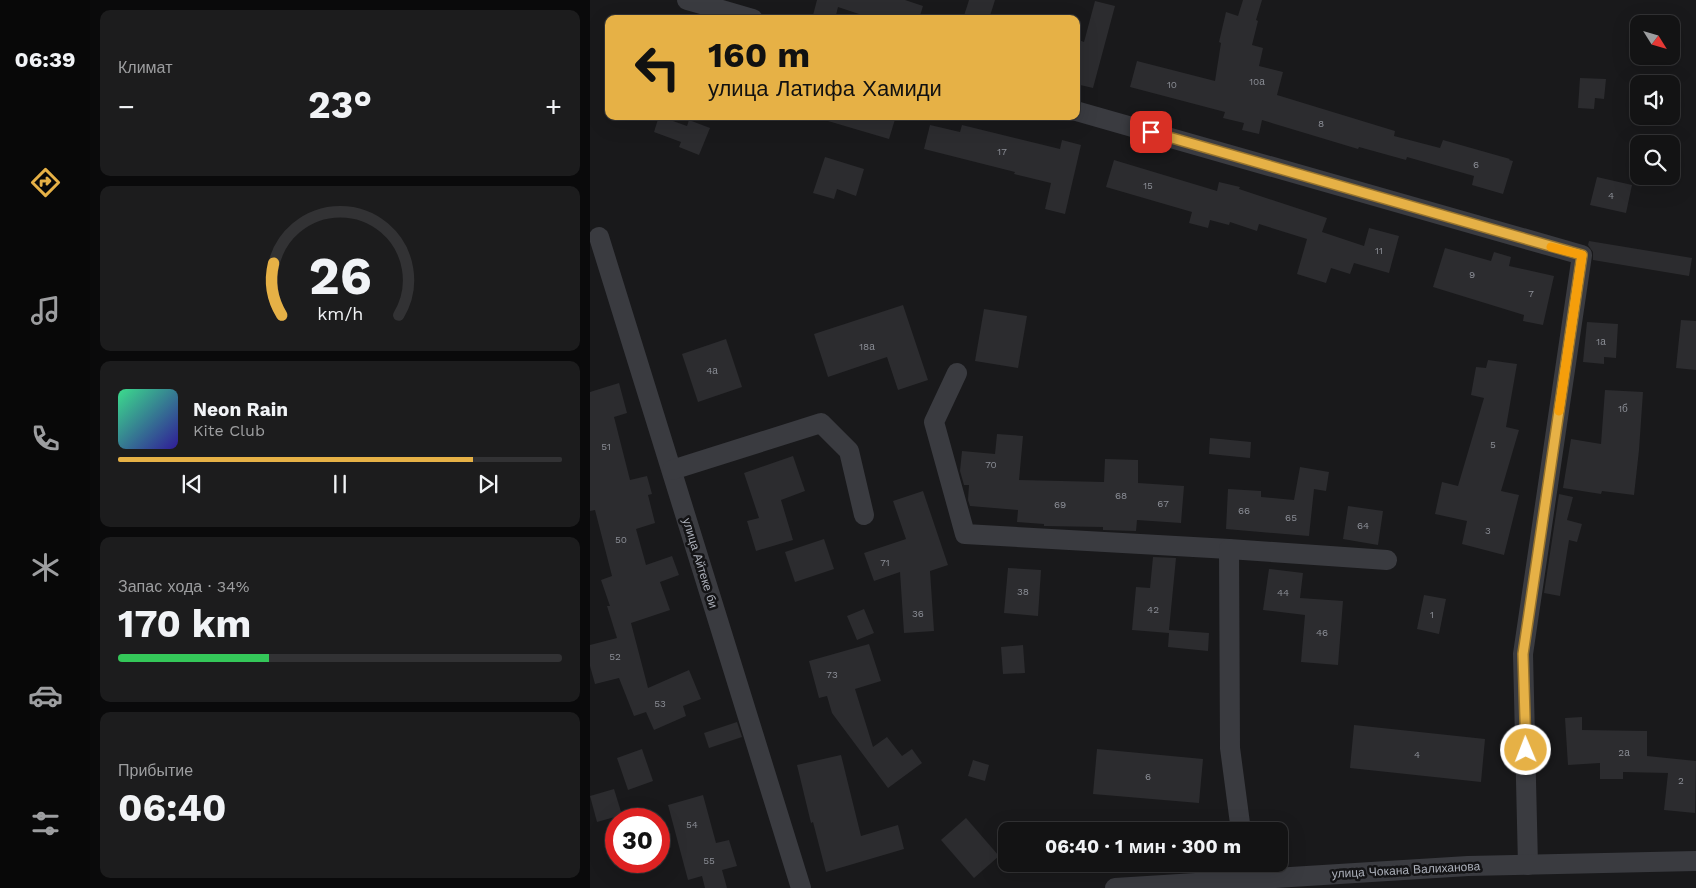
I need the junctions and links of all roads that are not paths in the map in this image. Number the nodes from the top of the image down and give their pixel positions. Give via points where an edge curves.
1 (687, 0) edge
2 (739, 15) edge
3 (1080, 112) edge
4 (600, 237) dead end
5 (957, 373) dead end
6 (672, 470) junction
7 (864, 516) dead end
8 (1229, 549) junction
9 (1387, 560) dead end
10 (1240, 822) edge
11 (1696, 861) edge
12 (1528, 864) junction
13 (1288, 871) edge
14 (1247, 872) edge
15 (801, 888) edge
16 (1116, 888) edge

1 - 2 street
3 - 12 street via 1582,255 1523,654
4 - 6 street, улица Айтеке би
5 - 8 street via 934,422 965,534
6 - 7 street via 820,423 849,451
6 - 15 street, улица Айтеке би
8 - 9 street
8 - 10 street via 1230,748
11 - 12 street, улица Чокана Валиханова
12 - 13 street, улица Чокана Валиханова
14 - 16 street, улица Чокана Валиханова

